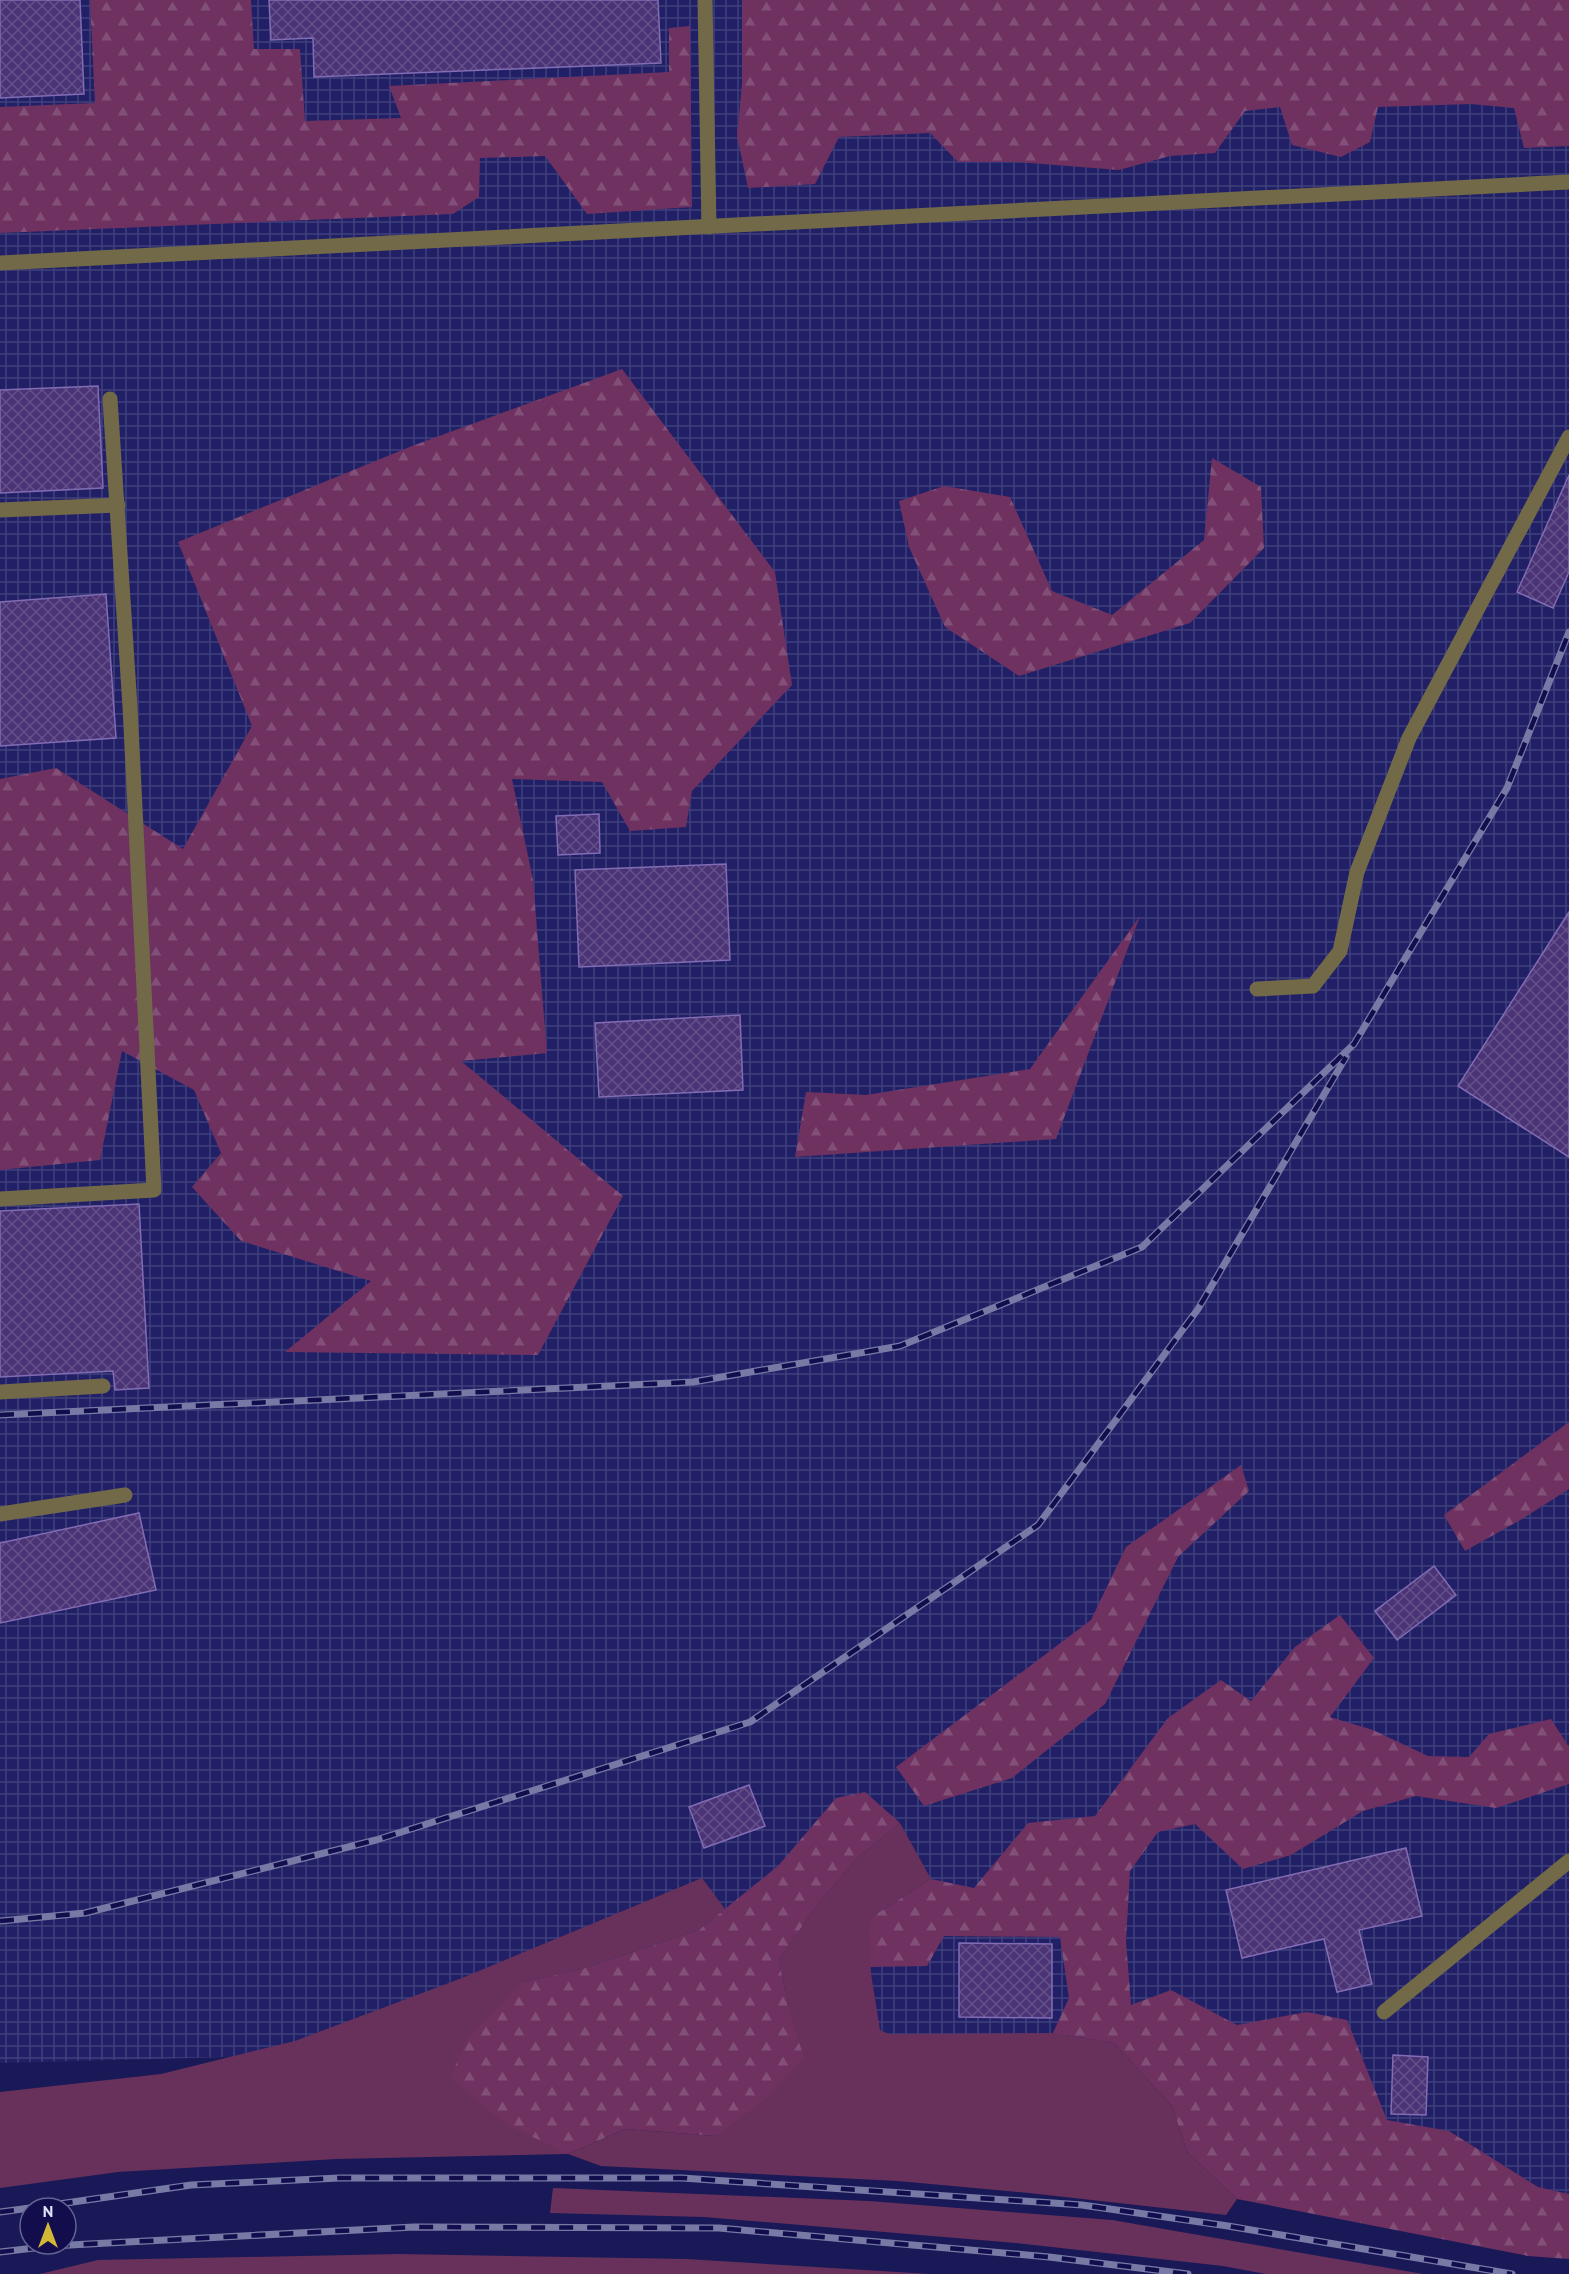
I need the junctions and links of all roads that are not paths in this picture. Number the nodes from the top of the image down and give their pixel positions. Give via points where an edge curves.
1 (705, 0) edge
2 (1569, 182) edge
3 (709, 226) junction
4 (0, 263) edge
5 (110, 399) dead end
6 (1569, 437) edge
7 (117, 505) junction
8 (0, 510) edge
9 (1257, 989) dead end
10 (0, 1198) edge
11 (103, 1386) dead end
12 (0, 1392) edge
13 (124, 1495) dead end
14 (0, 1514) edge
15 (1569, 1861) edge
16 (1384, 2012) dead end

1 - 3 lane
2 - 3 lane
3 - 4 lane
5 - 7 lane
6 - 9 lane via 1409,738 1358,872 1340,951 1313,986
7 - 8 lane
7 - 10 lane via 154,1190
11 - 12 lane
13 - 14 lane
15 - 16 lane

